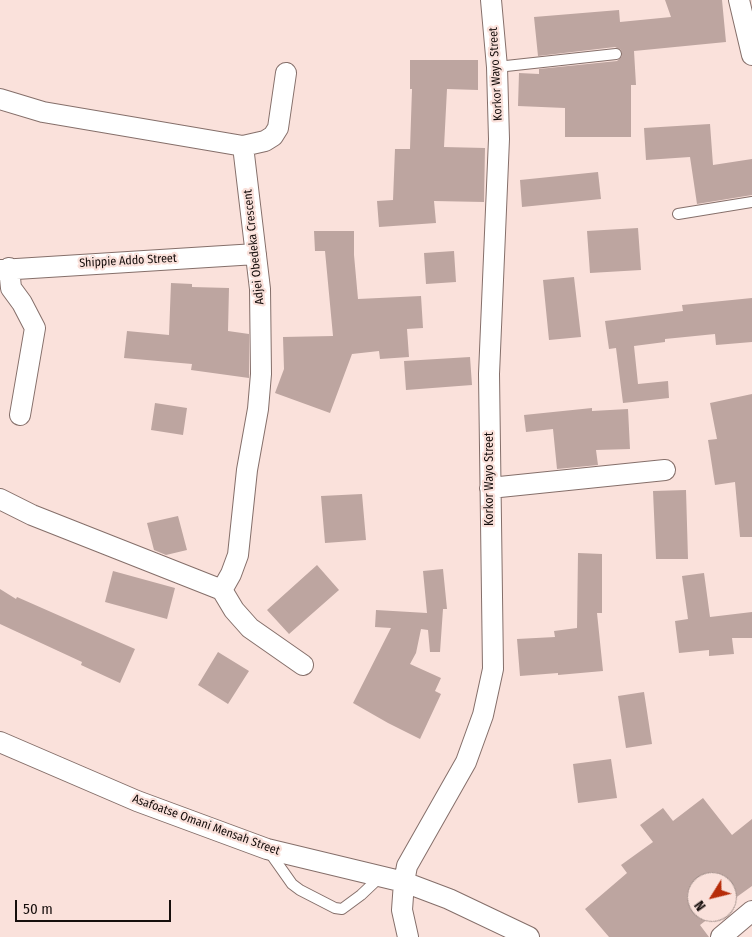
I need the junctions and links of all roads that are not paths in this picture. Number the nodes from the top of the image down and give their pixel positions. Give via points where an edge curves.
1 (491, 0) edge
2 (739, 0) edge
3 (616, 54) dead end
4 (752, 55) edge
5 (497, 67) junction
6 (286, 73) dead end
7 (0, 99) edge
8 (243, 146) junction
9 (752, 202) edge
10 (678, 214) dead end
11 (256, 254) junction
12 (5, 269) edge
13 (20, 415) dead end
14 (665, 470) dead end
15 (490, 488) junction
16 (0, 499) edge
17 (222, 590) junction
18 (303, 665) dead end
19 (0, 742) edge
20 (267, 849) junction
21 (380, 877) junction
22 (404, 882) junction
23 (752, 911) edge
24 (408, 937) edge
25 (528, 937) edge
26 (721, 937) edge

1 - 5 street, Korkor Wayo Street
2 - 4 street
3 - 5 lane
5 - 15 street, Korkor Wayo Street via 499,139 489,374
6 - 8 street via 278,128 265,141
7 - 8 street via 43,112
8 - 11 street, Adjei Obedeka Crescent
9 - 10 lane
11 - 12 street, Shippie Addo Street
11 - 17 street, Adjei Obedeka Crescent via 260,289 258,409 247,470 238,554
12 - 13 street via 11,288 35,328
14 - 15 street
15 - 22 street, Korkor Wayo Street via 492,669 483,716 466,762 407,866
16 - 17 street
17 - 18 street via 250,628
19 - 20 street, Asafoatse Omani Mensah Street via 137,801
20 - 21 street, Asafoatse Omani Mensah Street
20 - 21 lane via 292,884 335,908 342,909 361,896
21 - 22 street, Asafoatse Omani Mensah Street
22 - 24 street, Korkor Wayo Street via 402,910
22 - 25 street, Asafoatse Omani Mensah Street via 449,899
23 - 26 street

